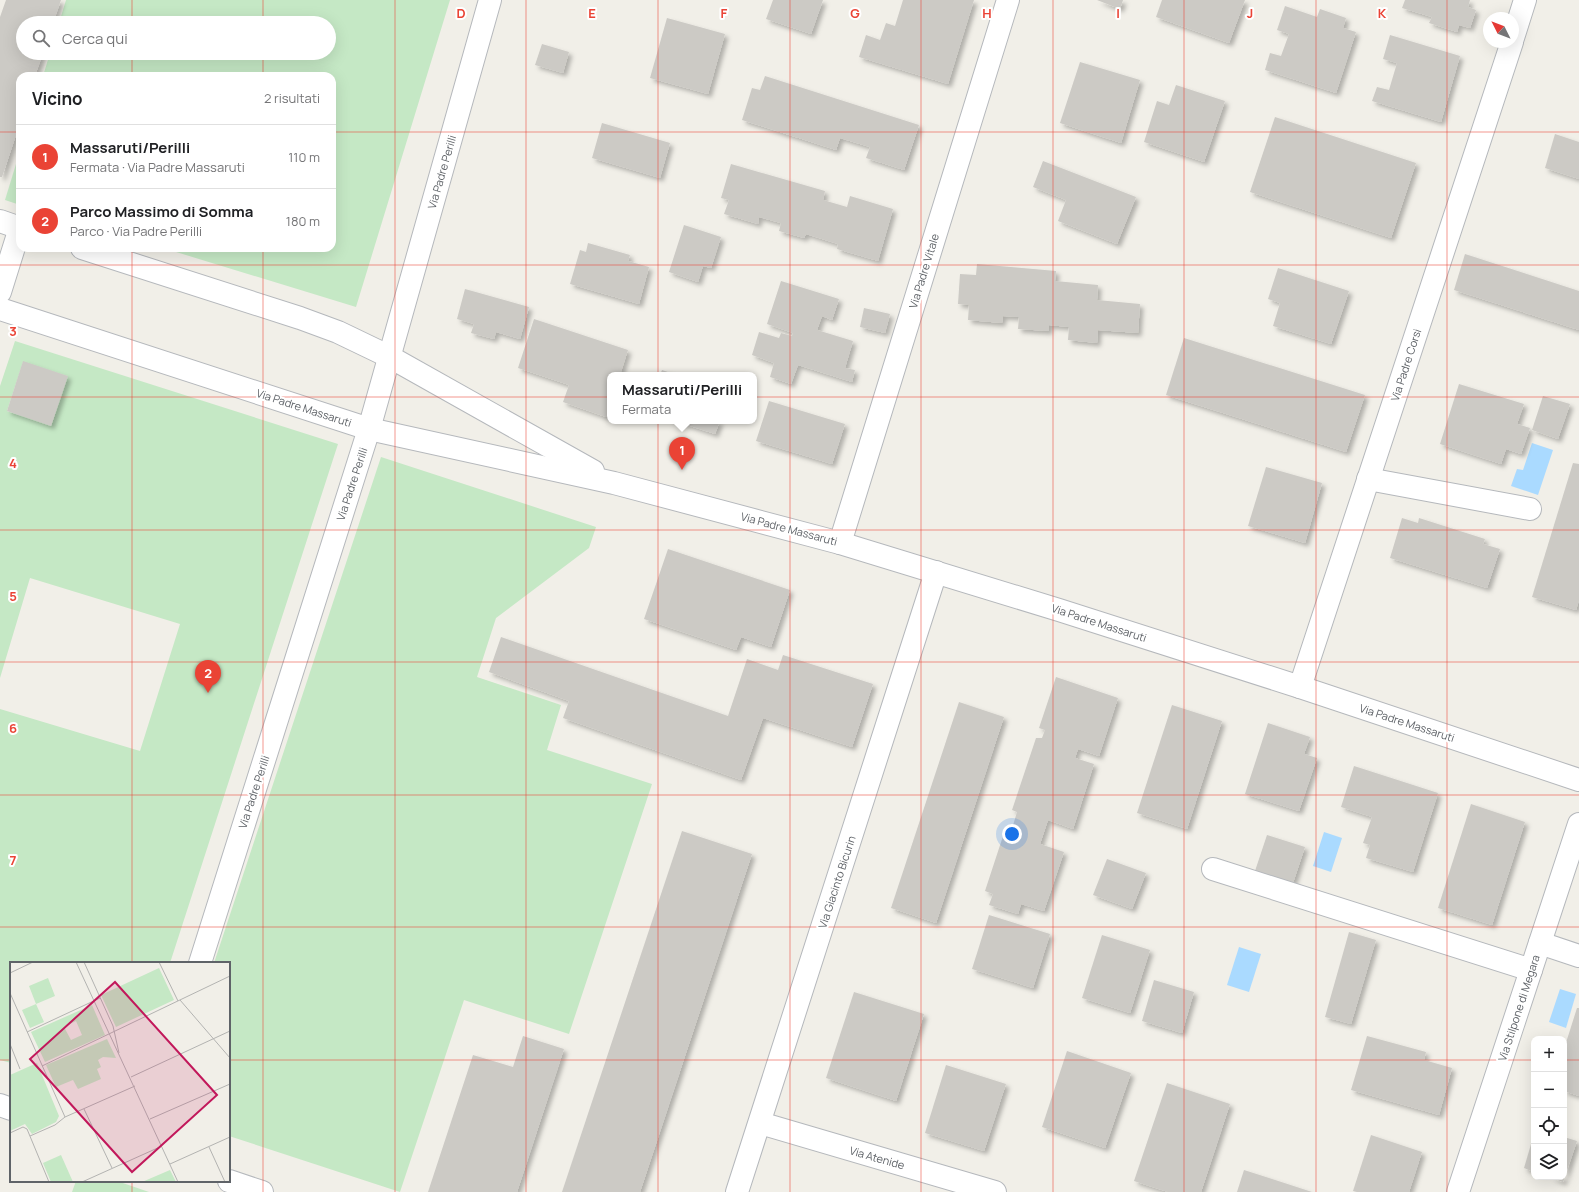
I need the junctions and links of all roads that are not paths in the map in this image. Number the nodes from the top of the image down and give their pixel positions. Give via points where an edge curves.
1 (490, 0) edge
2 (1008, 0) edge
3 (1525, 0) edge
4 (1519, 19) edge
5 (1510, 48) edge
6 (0, 221) edge
7 (16, 227) edge
8 (16, 241) edge
9 (94, 252) edge
10 (0, 292) edge
11 (0, 309) edge
12 (390, 357) junction
13 (369, 429) junction
14 (1368, 479) junction
15 (614, 483) junction
16 (1530, 509) dead end
17 (840, 543) junction
18 (936, 572) junction
19 (1300, 687) junction
20 (1579, 780) edge
21 (1579, 824) edge
22 (1213, 870) dead end
23 (1540, 943) junction
24 (1579, 956) edge
25 (200, 962) edge
26 (1531, 970) junction
27 (0, 1105) edge
28 (10, 1109) edge
29 (760, 1123) junction
30 (230, 1181) edge
31 (262, 1192) edge
32 (737, 1192) edge
33 (995, 1192) edge
34 (1458, 1192) edge

1 - 12 street, Via Padre Perilli
2 - 17 street, Via Padre Vitale
3 - 4 street
5 - 14 street, Via Padre Corsi
6 - 7 street
8 - 10 street
9 - 12 street, Via Padre Massaruti via 300,318 338,332
11 - 13 street, Via Padre Massaruti
12 - 13 street, Via Padre Perilli
12 - 15 street, Via Padre Massaruti
13 - 15 street, Via Padre Massaruti
13 - 25 street, Via Padre Perilli
14 - 16 street
14 - 19 street, Via Padre Corsi
15 - 17 street, Via Padre Massaruti
17 - 18 street, Via Padre Massaruti
18 - 19 street, Via Padre Massaruti
18 - 29 street, Via Giacinto Bicurin
19 - 20 street, Via Padre Massaruti
21 - 23 street, Via Stilpone di Megara
22 - 26 street
23 - 24 street
23 - 26 street, Via Stilpone di Megara
26 - 34 street, Via Stilpone di Megara
27 - 28 street
29 - 32 street, Via Giacinto Bicurin
29 - 33 street, Via Atenide
30 - 31 street

